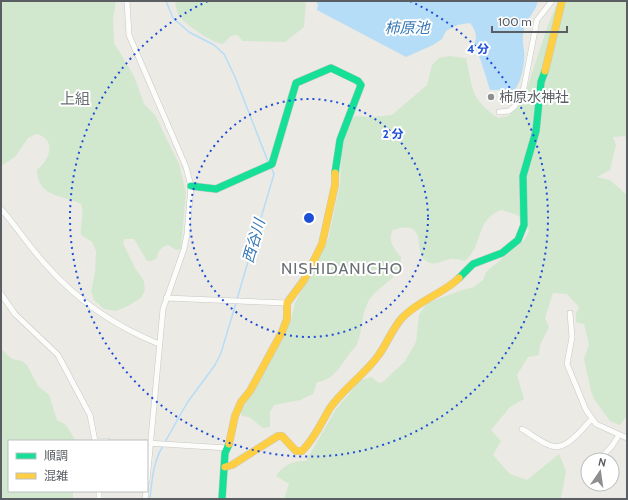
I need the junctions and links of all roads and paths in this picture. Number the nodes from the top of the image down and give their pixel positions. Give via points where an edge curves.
1 (127, 1) edge
2 (552, 1) edge
3 (562, 1) edge
4 (499, 112) dead end
5 (191, 186) junction
6 (1, 209) edge
7 (1, 294) edge
8 (166, 298) junction
9 (287, 303) junction
10 (570, 313) dead end
11 (159, 344) junction
12 (591, 420) junction
13 (522, 429) dead end
14 (619, 435) junction
15 (627, 438) edge
16 (95, 440) edge
17 (149, 443) edge
18 (227, 448) junction
19 (606, 452) edge
20 (148, 462) edge
21 (225, 467) junction
22 (222, 499) edge

1 - 5 street via 129,34 186,167
2 - 4 street via 537,20 524,87 515,106 509,112
3 - 21 street via 548,64 541,82 536,131 523,176 524,225 518,240 502,254 473,264 451,286 424,299 403,317 378,356 331,408 312,440 302,451 296,451 282,436 278,436
5 - 8 street via 188,234
5 - 9 street via 216,189 270,165 296,83 331,68 358,81 361,85 359,93 340,140 335,185 322,244 304,280
6 - 11 street via 47,267 72,290 107,316
7 - 16 street via 15,314 58,355 90,415
8 - 9 street
8 - 11 street
9 - 18 street via 287,319 282,332 250,391 241,402
10 - 12 street via 572,337 567,364
11 - 17 street
12 - 13 street via 560,446 550,446
12 - 14 street
14 - 15 street
14 - 19 street
17 - 18 street
17 - 20 street
18 - 21 street
21 - 22 street

